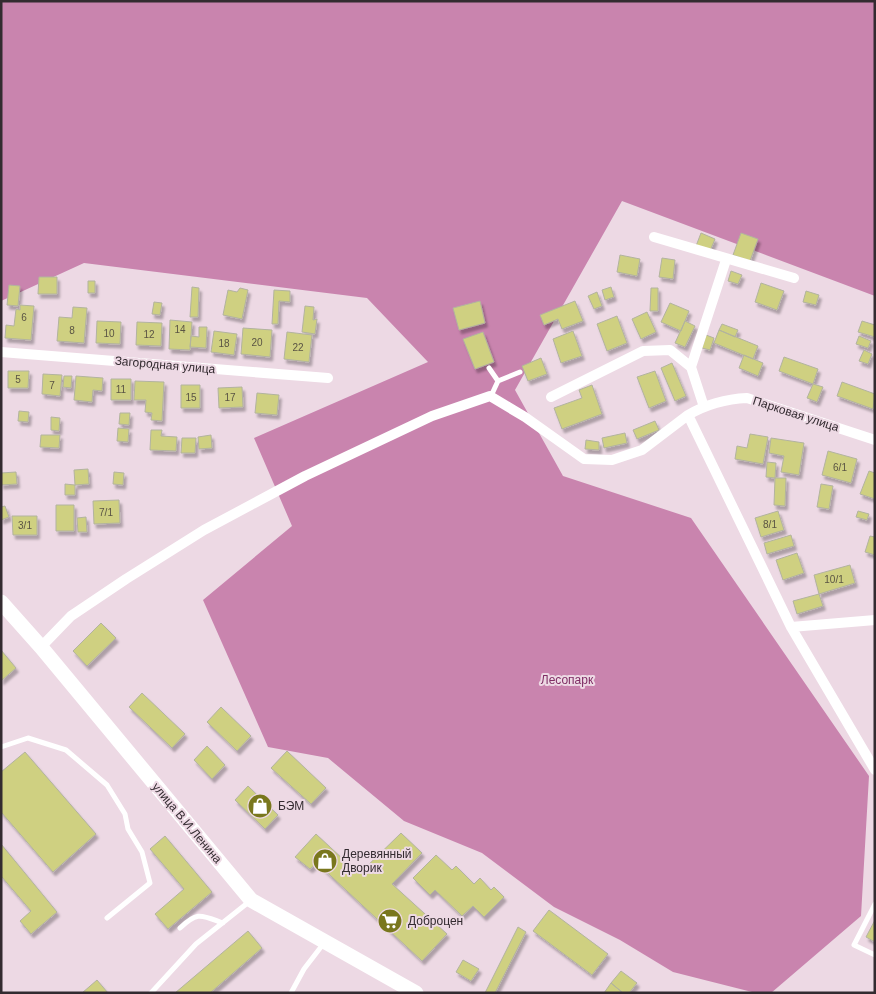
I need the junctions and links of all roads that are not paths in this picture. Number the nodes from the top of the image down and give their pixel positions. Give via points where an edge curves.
1 (654, 237) dead end
2 (726, 260) junction
3 (794, 278) dead end
4 (1, 352) edge
5 (691, 367) junction
6 (490, 368) dead end
7 (520, 372) dead end
8 (328, 378) dead end
9 (498, 381) junction
10 (490, 396) junction
11 (551, 396) dead end
12 (704, 407) junction
13 (688, 415) junction
14 (875, 440) edge
15 (1, 602) edge
16 (875, 620) edge
17 (791, 627) junction
18 (41, 646) junction
19 (1, 746) edge
20 (875, 770) edge
21 (250, 900) junction
22 (875, 904) edge
23 (107, 918) dead end
24 (223, 923) junction
25 (180, 928) dead end
26 (324, 942) junction
27 (875, 955) edge
28 (151, 993) edge
29 (291, 993) edge
30 (416, 993) edge

1 - 2 street
2 - 3 street
2 - 5 street
4 - 8 street, Загородная улица
5 - 11 street via 670,350 643,350
5 - 12 street
6 - 9 lane
7 - 9 lane
9 - 10 lane
10 - 13 street, Парковая улица via 584,459 612,460 642,450
10 - 18 street via 432,416 305,476 204,530 71,616
12 - 13 street, Парковая улица
12 - 14 street, Парковая улица via 728,399 747,398
13 - 17 street
15 - 18 main road, улица В.И.Ленина
16 - 17 street
17 - 20 street
18 - 21 main road, улица В.И.Ленина
19 - 23 lane via 28,738 66,750 107,785 125,814 128,828 142,852 150,883
21 - 24 lane
21 - 26 main road, улица В.И.Ленина
22 - 27 lane via 854,945
24 - 25 lane via 200,915
24 - 28 lane via 196,944
26 - 29 lane
26 - 30 main road, улица В.И.Ленина

